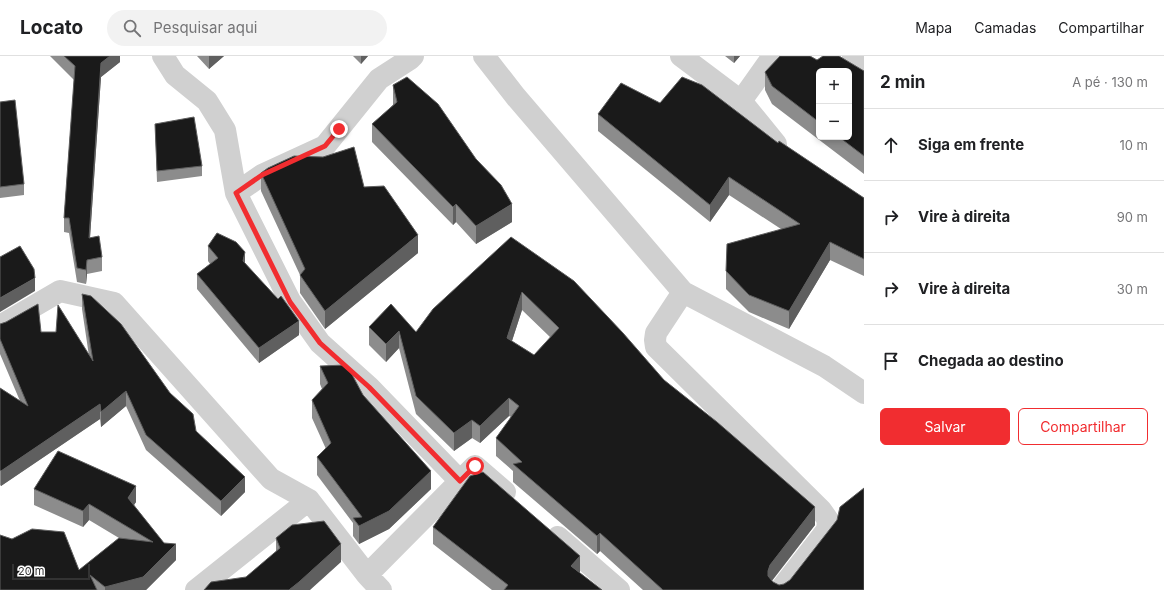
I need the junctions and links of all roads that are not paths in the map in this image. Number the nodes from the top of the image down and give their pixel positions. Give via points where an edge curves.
1 (163, 56) edge
2 (413, 56) edge
3 (484, 56) edge
4 (681, 56) edge
5 (773, 56) edge
6 (853, 56) edge
7 (864, 65) edge
8 (741, 101) junction
9 (776, 144) edge
10 (236, 193) junction
11 (683, 292) junction
12 (0, 326) edge
13 (864, 393) edge
14 (460, 481) junction
15 (309, 500) junction
16 (517, 502) edge
17 (541, 523) edge
18 (374, 582) edge
19 (196, 590) edge
20 (620, 590) edge
21 (780, 590) edge

1 - 10 street via 175,75 207,101 225,130
2 - 10 street via 379,79 325,146 262,175
3 - 11 street
4 - 8 street
5 - 8 street
6 - 7 street
8 - 9 street
10 - 14 street via 290,302 320,343 369,387
11 - 13 street via 824,366
11 - 21 street via 656,333 656,347 821,510 828,520 827,530
12 - 15 street via 60,291 114,303 271,479
14 - 16 street via 475,466
14 - 18 street
15 - 18 street
15 - 19 street
17 - 20 street

